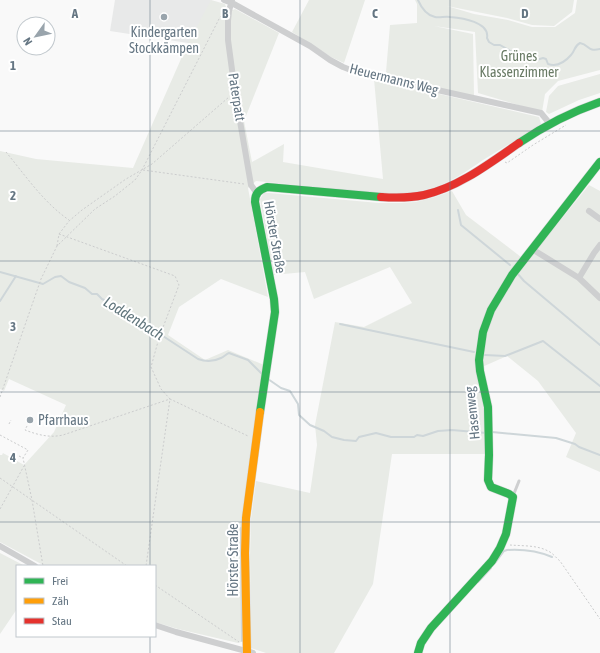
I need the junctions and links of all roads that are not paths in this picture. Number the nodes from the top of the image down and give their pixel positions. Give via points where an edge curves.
1 (224, 0) edge
2 (232, 2) edge
3 (600, 102) edge
4 (550, 124) junction
5 (600, 162) edge
6 (256, 192) junction
7 (589, 211) dead end
8 (600, 219) edge
9 (600, 245) edge
10 (532, 249) junction
11 (579, 278) junction
12 (600, 298) edge
13 (519, 481) dead end
14 (513, 497) junction
15 (0, 546) edge
16 (33, 565) edge
17 (156, 625) edge
18 (249, 652) edge
19 (418, 653) edge

1 - 2 street, Heuermanns Weg
2 - 4 street, Heuermanns Weg via 330,60 356,72 541,113
2 - 6 street, Paterpatt via 229,11 228,40 251,185
3 - 4 street, Hörster Straße
4 - 6 street, Hörster Straße via 466,178 434,192 414,197 379,198 267,187
5 - 10 street, Hasenweg
6 - 18 street, Hörster Straße via 255,202 275,312 246,518
7 - 8 street
9 - 11 street
10 - 11 street
10 - 14 street, Hasenweg via 512,275 491,310 480,350 480,371 488,407 488,480 491,487
11 - 12 street
13 - 14 lane
14 - 19 street via 506,534 500,548 492,561 431,628
15 - 16 street
17 - 18 street

